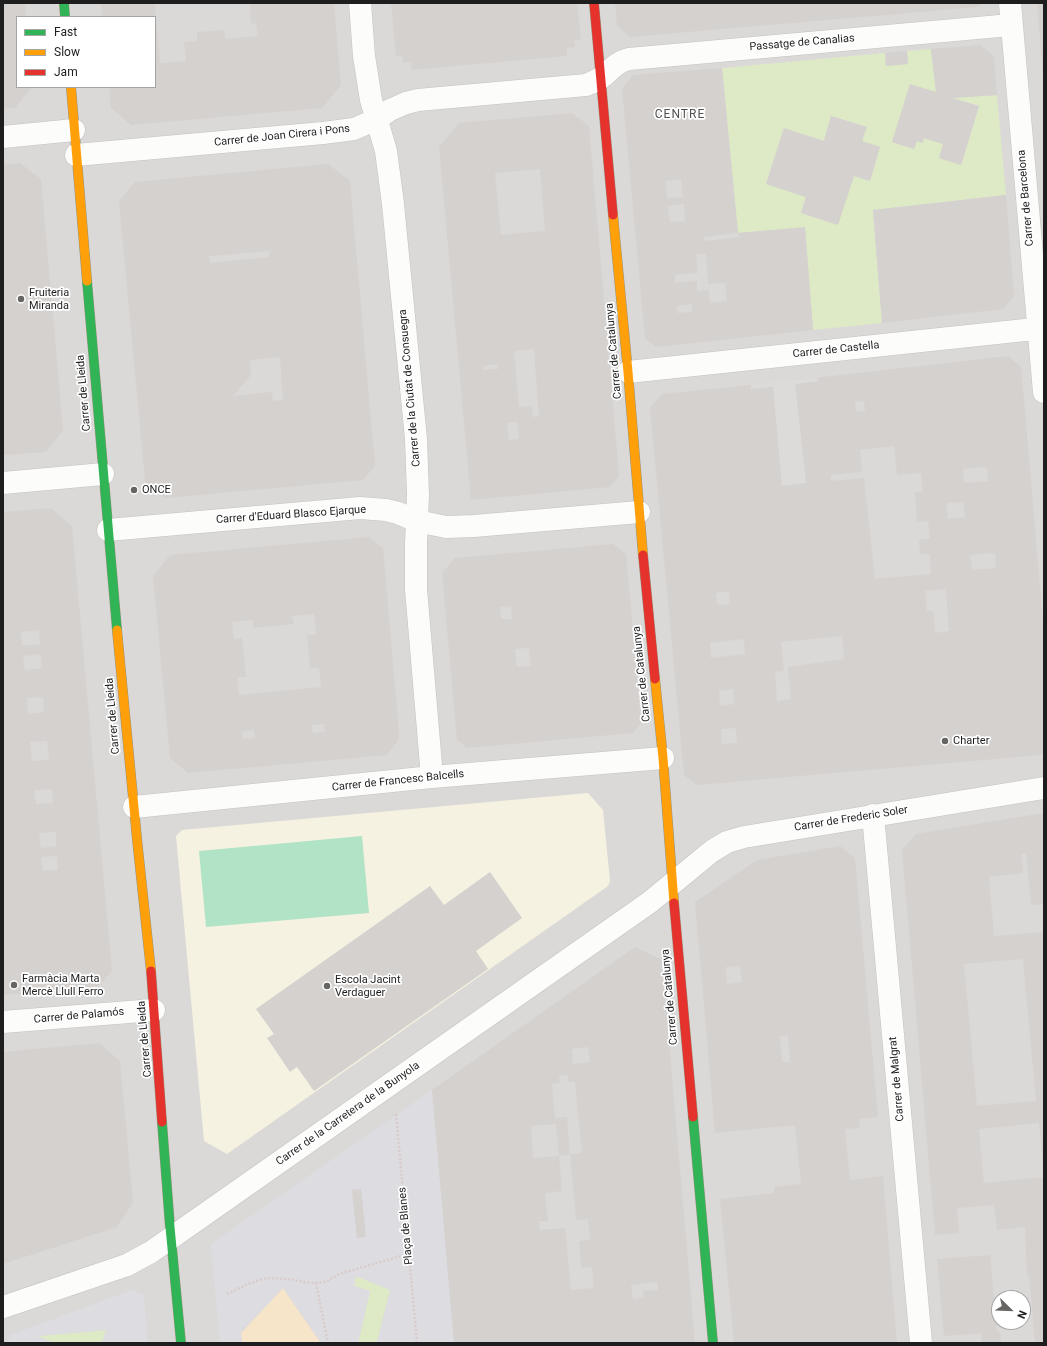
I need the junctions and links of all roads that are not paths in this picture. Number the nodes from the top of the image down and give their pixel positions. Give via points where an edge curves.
1 (64, 3) edge
2 (360, 3) edge
3 (594, 3) edge
4 (1010, 3) edge
5 (65, 16) edge
6 (1011, 25) junction
7 (600, 79) junction
8 (71, 88) edge
9 (377, 119) junction
10 (74, 130) junction
11 (3, 137) edge
12 (76, 155) junction
13 (1041, 328) edge
14 (628, 372) junction
15 (1044, 392) edge
16 (103, 474) junction
17 (3, 483) edge
18 (639, 512) junction
19 (417, 521) junction
20 (108, 530) junction
21 (662, 758) junction
22 (432, 777) junction
23 (1044, 788) edge
24 (134, 807) junction
25 (873, 816) junction
26 (672, 884) junction
27 (154, 1010) junction
28 (3, 1022) edge
29 (171, 1238) junction
30 (3, 1307) edge
31 (182, 1343) edge
32 (713, 1343) edge
33 (921, 1343) edge

1 - 5 street
2 - 9 street, Carrer de la Ciutat de Consuegra via 364,56 371,100
3 - 7 street, Carrer de Catalunya
4 - 6 street, Carrer de Barcelona
6 - 7 street, Passatge de Canalias via 629,59 615,64
6 - 13 street, Carrer de Barcelona
7 - 9 street, Carrer de Joan Cirera i Pons via 586,85 418,100
7 - 14 street, Carrer de Catalunya
8 - 10 street, Carrer de Lleida
9 - 12 street, Carrer de Joan Cirera i Pons via 354,129 323,134
9 - 19 street, Carrer de la Ciutat de Consuegra via 386,151 394,204 416,439
10 - 11 street
10 - 12 street, Carrer de Lleida
12 - 16 street, Carrer de Lleida
13 - 14 street, Carrer de Castella
13 - 15 street, Carrer de Barcelona
14 - 18 street, Carrer de Catalunya
16 - 17 street
16 - 20 street, Carrer de Lleida
18 - 19 street, Carrer d'Eduard Blasco Ejarque via 446,528
18 - 21 street, Carrer de Catalunya
19 - 20 street, Carrer d'Eduard Blasco Ejarque via 386,510 360,508
19 - 22 street, Carrer de la Ciutat de Consuegra via 416,589
20 - 24 street, Carrer de Lleida
21 - 22 street, Carrer de Francesc Balcells
21 - 26 street, Carrer de Catalunya
22 - 24 street, Carrer de Francesc Balcells
23 - 25 street, Carrer de Frederic Soler
24 - 27 street, Carrer de Lleida
25 - 26 street, Carrer de Frederic Soler via 727,842
25 - 33 street, Carrer de Malgrat
26 - 29 street, Carrer de la Carretera de la Bunyola via 650,902
26 - 32 street, Carrer de Catalunya
27 - 28 street, Carrer de Palamós
27 - 29 street, Carrer de Lleida
29 - 30 street, Carrer de la Carretera de la Bunyola via 127,1265
29 - 31 street, Carrer de Lleida

